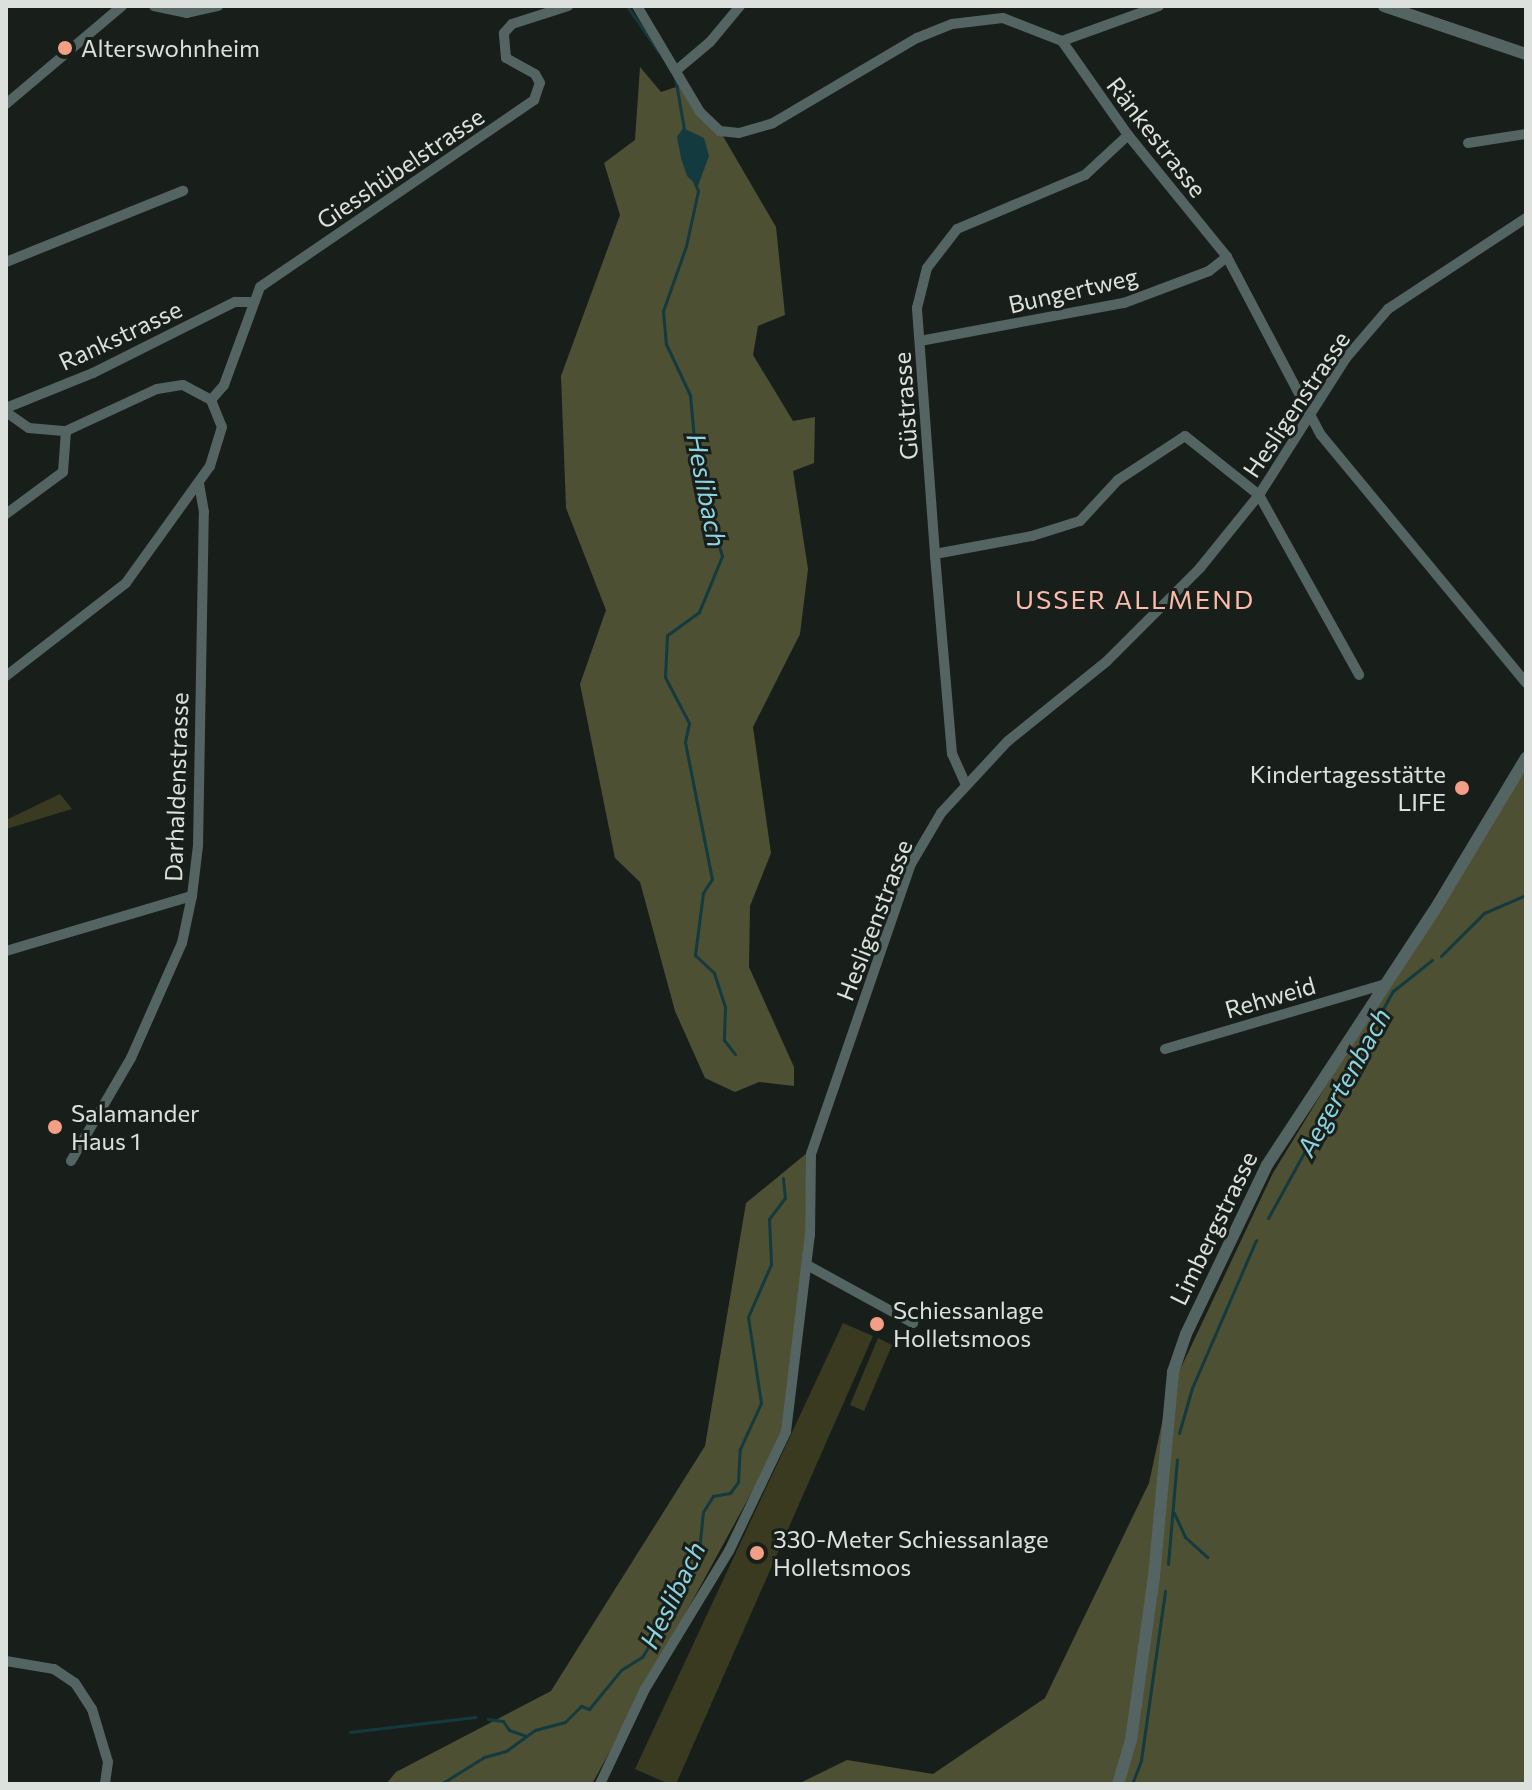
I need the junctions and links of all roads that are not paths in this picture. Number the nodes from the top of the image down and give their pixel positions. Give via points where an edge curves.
1 (122, 6) edge
2 (154, 6) edge
3 (218, 6) edge
4 (568, 6) edge
5 (637, 6) edge
6 (740, 6) edge
7 (1159, 6) edge
8 (1384, 6) edge
9 (1062, 41) junction
10 (1526, 54) edge
11 (678, 69) junction
12 (6, 104) edge
13 (1526, 134) edge
14 (1128, 135) junction
15 (1468, 143) dead end
16 (183, 191) dead end
17 (1526, 218) edge
18 (1227, 257) junction
19 (6, 262) edge
20 (250, 302) junction
21 (920, 341) junction
22 (211, 400) junction
23 (6, 410) edge
24 (1310, 417) junction
25 (66, 431) junction
26 (199, 484) junction
27 (1259, 495) junction
28 (6, 514) edge
29 (935, 554) junction
30 (1359, 675) dead end
31 (6, 676) edge
32 (1526, 683) edge
33 (1526, 758) edge
34 (966, 785) junction
35 (192, 896) junction
36 (6, 951) edge
37 (1386, 984) junction
38 (1165, 1049) dead end
39 (71, 1161) dead end
40 (807, 1265) junction
41 (913, 1323) dead end
42 (6, 1661) edge
43 (105, 1784) edge
44 (600, 1784) edge
45 (1118, 1784) edge

1 - 12 street
2 - 3 street via 187,13
4 - 20 street, Giesshübelstrasse via 512,24 504,33 506,58 540,83 534,100 266,282
5 - 11 street
6 - 11 street
7 - 9 street
8 - 10 street
9 - 11 street via 1003,18 952,24 892,52 773,123 739,133 710,124
9 - 14 street, Ränkestrasse
13 - 15 street
14 - 18 street, Ränkestrasse
14 - 21 street, Güstrasse via 1085,175 957,229 927,268 917,308
16 - 19 street
17 - 24 street, Hesligenstrasse via 1388,309 1346,358
18 - 21 street, Bungertweg via 1209,271 1124,303
18 - 24 street, Ränkestrasse
20 - 22 street, Giesshübelstrasse via 226,382
20 - 23 street, Rankstrasse via 235,302
21 - 29 street, Güstrasse
22 - 25 street via 191,387 169,386
22 - 26 street via 221,437
23 - 25 street via 29,428
24 - 27 street, Hesligenstrasse
24 - 32 street, Ränkestrasse
25 - 28 street via 63,472
26 - 31 street via 116,593
26 - 35 street, Darhaldenstrasse via 204,512 198,846
27 - 29 street via 1185,436 1118,480 1080,521
27 - 30 street
27 - 34 street, Hesligenstrasse via 1159,610 1107,661 1008,741
29 - 34 street, Güstrasse via 952,754
33 - 37 street, Limbergstrasse
34 - 40 street, Hesligenstrasse via 941,813 911,864 811,1154
35 - 36 street
35 - 39 street, Darhaldenstrasse via 182,943 131,1058
37 - 38 street, Rehweid
37 - 45 street, Limbergstrasse via 1267,1165 1177,1359 1154,1577 1131,1740
40 - 41 street
40 - 44 street, Hesligenstrasse via 786,1432 729,1551 645,1689
42 - 43 street via 54,1669 75,1683 92,1709 108,1762

